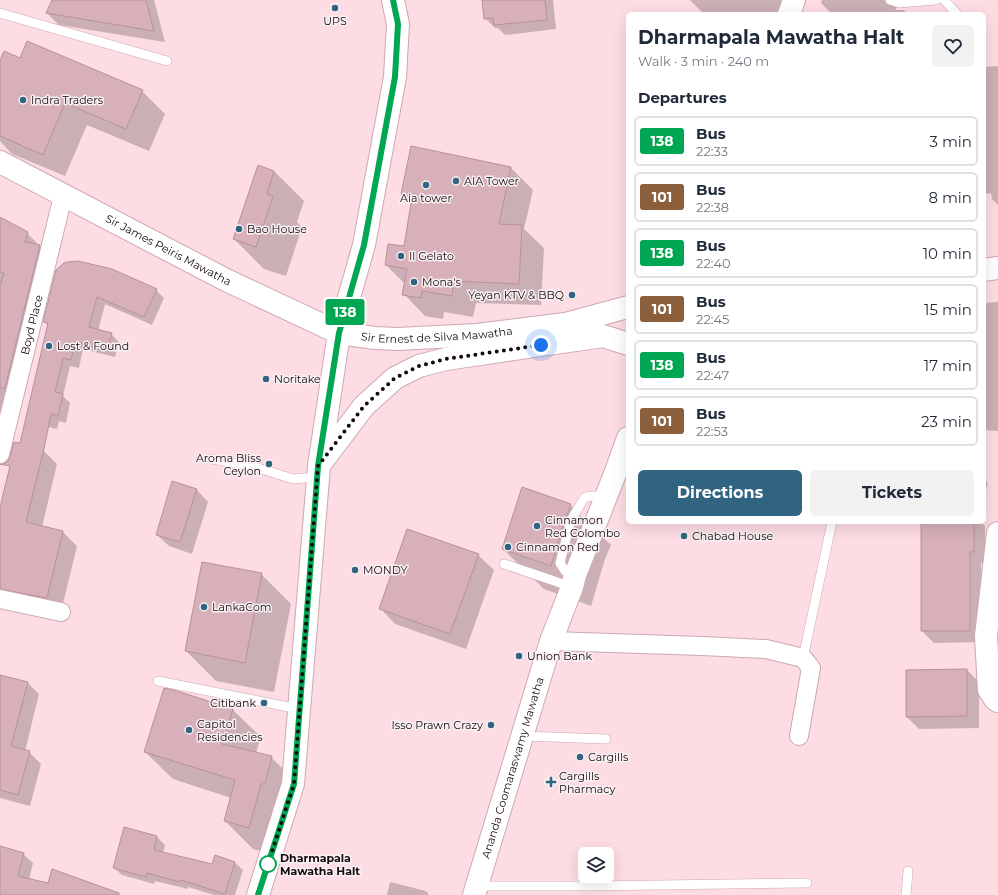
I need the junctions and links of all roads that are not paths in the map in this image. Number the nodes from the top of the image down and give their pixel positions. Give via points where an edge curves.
1 (393, 0) edge
2 (794, 0) edge
3 (890, 0) edge
4 (936, 0) edge
5 (944, 0) edge
6 (790, 12) edge
7 (955, 12) edge
8 (0, 13) edge
9 (167, 61) dead end
10 (2, 167) edge
11 (63, 196) junction
12 (998, 268) edge
13 (986, 270) edge
14 (626, 308) edge
15 (339, 333) junction
16 (626, 343) edge
17 (626, 443) edge
18 (0, 454) edge
19 (212, 459) dead end
20 (318, 471) junction
21 (832, 524) edge
22 (998, 533) edge
23 (504, 564) dead end
24 (573, 581) junction
25 (0, 598) edge
26 (61, 612) dead end
27 (551, 641) junction
28 (803, 658) junction
29 (158, 681) dead end
30 (998, 701) edge
31 (299, 709) junction
32 (522, 736) junction
33 (800, 736) dead end
34 (606, 739) dead end
35 (908, 872) dead end
36 (806, 882) dead end
37 (476, 891) edge
38 (258, 895) edge
39 (906, 895) edge

1 - 15 main road via 398,24 395,77 364,245
2 - 6 main road
3 - 4 lane via 899,3
5 - 7 lane
8 - 9 lane
10 - 11 main road, Sir James Peiris Mawatha
11 - 15 main road, Sir James Peiris Mawatha via 226,280
11 - 18 street, Boyd Place
12 - 13 main road
14 - 15 main road, Sir Ernest de Silva Mawatha via 565,324 477,335 397,339
15 - 20 main road
16 - 20 main road via 603,336 446,359 419,366 395,378 364,406
17 - 24 main road, Ananda Coomaraswamy Mawatha
19 - 20 lane via 252,466 293,479
20 - 31 main road
21 - 28 lane
22 - 30 main road via 986,636 989,690
23 - 24 lane
24 - 27 main road, Ananda Coomaraswamy Mawatha
25 - 26 street
27 - 28 street via 766,649
27 - 32 main road, Ananda Coomaraswamy Mawatha
28 - 33 street via 811,668
29 - 31 lane
31 - 38 main road via 294,784
32 - 34 lane
32 - 37 main road, Ananda Coomaraswamy Mawatha
35 - 39 lane
36 - 37 lane

